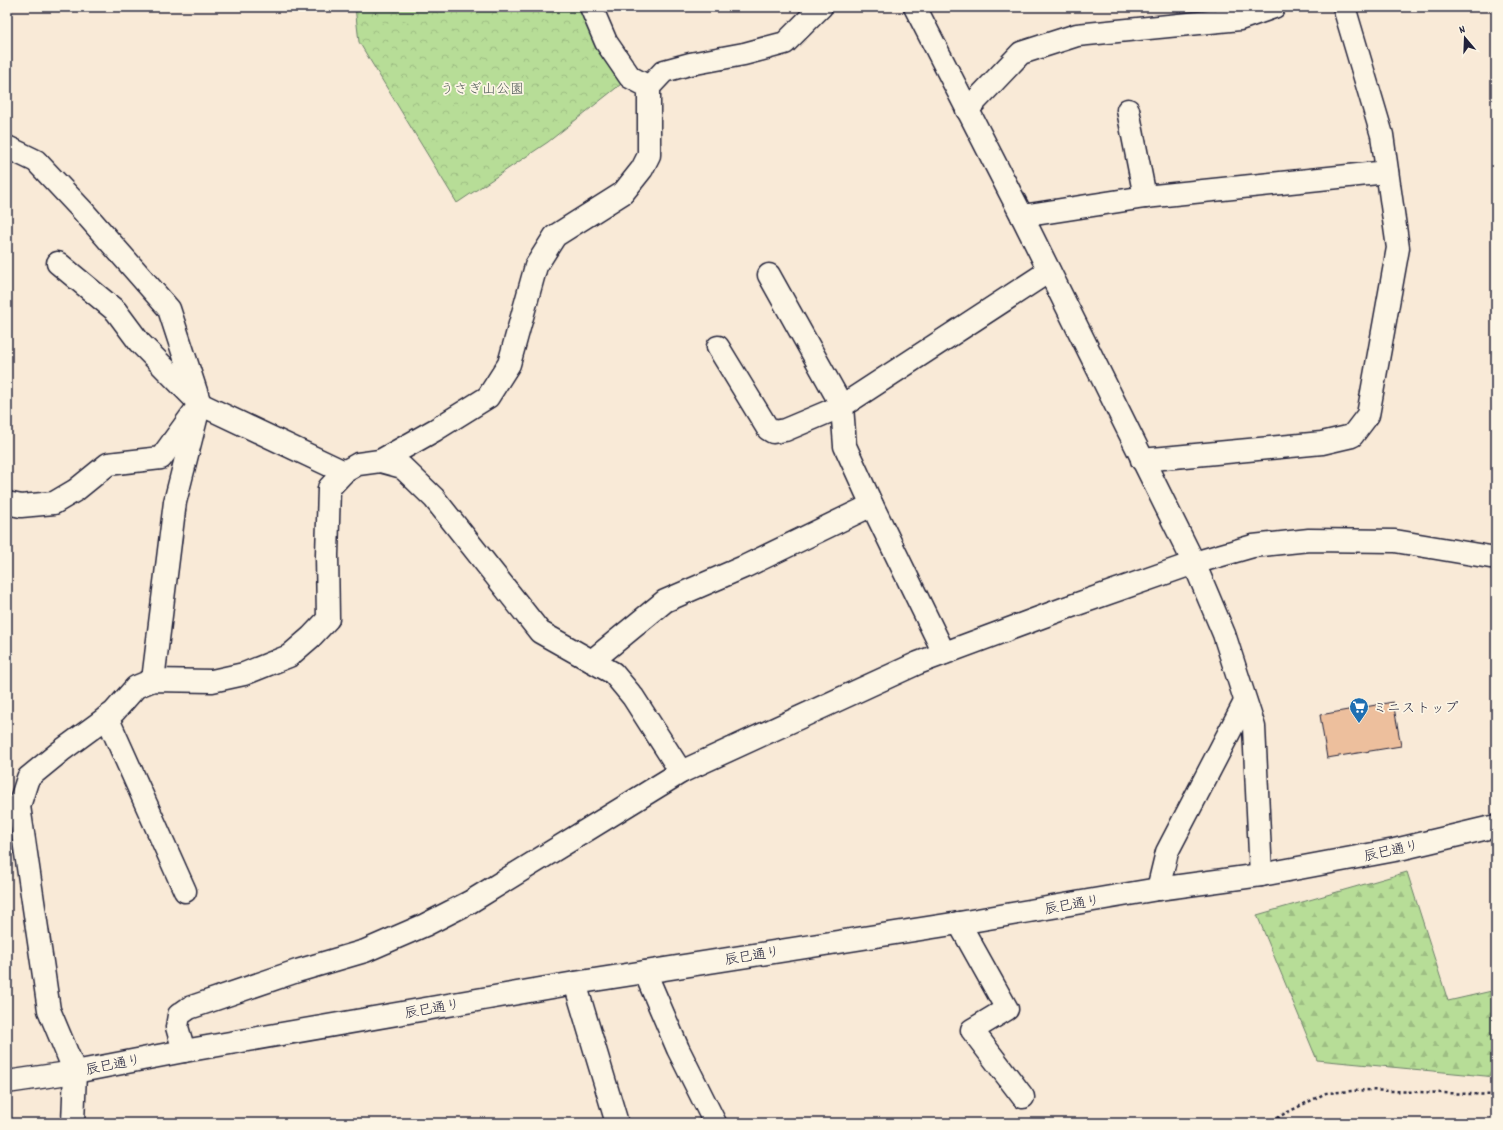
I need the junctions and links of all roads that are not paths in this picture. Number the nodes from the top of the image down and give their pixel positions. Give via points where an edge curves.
1 (591, 7) edge
2 (821, 7) edge
3 (915, 7) edge
4 (1274, 7) edge
5 (1344, 7) edge
6 (649, 87) junction
7 (967, 110) junction
8 (1128, 110) dead end
9 (7, 147) edge
10 (1387, 172) junction
11 (1145, 197) junction
12 (1022, 216) junction
13 (58, 262) dead end
14 (1049, 271) junction
15 (769, 275) dead end
16 (718, 346) dead end
17 (200, 404) junction
18 (842, 406) junction
19 (1142, 460) junction
20 (380, 461) junction
21 (344, 472) junction
22 (7, 503) edge
23 (872, 505) junction
24 (1496, 558) edge
25 (1194, 563) junction
26 (944, 653) junction
27 (592, 661) junction
28 (153, 680) junction
29 (1245, 702) junction
30 (107, 717) junction
31 (681, 772) junction
32 (13, 806) edge
33 (1496, 826) edge
34 (1261, 875) junction
35 (1158, 889) junction
36 (185, 891) dead end
37 (959, 923) junction
38 (645, 972) junction
39 (575, 983) junction
40 (184, 1051) junction
41 (75, 1072) junction
42 (7, 1082) edge
43 (1022, 1097) dead end
44 (73, 1123) edge
45 (618, 1123) edge
46 (715, 1123) edge

1 - 6 street via 606,42 630,77
2 - 6 street via 785,43 664,71
3 - 7 street
4 - 7 street via 1240,19 1077,35 1021,53
5 - 10 street via 1382,135
6 - 20 street via 649,155 642,169 622,193 555,236 536,266 510,364 488,397
7 - 12 street
8 - 11 street
9 - 17 street via 36,161 83,210 169,309
10 - 11 street
10 - 19 street via 1398,248 1368,415 1352,436 1322,443
11 - 12 street
12 - 14 street
13 - 17 street via 116,311 139,342
14 - 18 street
14 - 19 street
15 - 18 street
16 - 18 street via 768,429 774,432 785,430
17 - 21 street
17 - 22 street via 160,458 108,464 76,490 54,503 21,506
17 - 28 street via 174,502
18 - 23 street via 845,446
19 - 25 street
20 - 21 street via 358,464
20 - 27 street via 402,467 434,498 540,632
21 - 28 street via 329,488 328,619 289,656 244,674 212,681
23 - 26 street
23 - 27 street via 746,566 665,601
24 - 25 street via 1395,541 1309,540 1253,546
25 - 26 street
25 - 29 street via 1224,634
26 - 31 street
27 - 31 street via 613,673 633,697
28 - 30 street via 136,687
29 - 34 street via 1254,727
29 - 35 street via 1167,852
30 - 32 street via 28,778
30 - 36 street
31 - 40 street via 470,902 425,925 365,951 189,1008 179,1015 177,1027
32 - 41 street via 49,1010
33 - 34 street, 辰巳通り via 1395,850
34 - 35 street, 辰巳通り
35 - 37 street, 辰巳通り
37 - 38 street, 辰巳通り
37 - 43 street via 1007,1009 972,1030
38 - 39 street, 辰巳通り
38 - 46 street via 678,1049
39 - 40 street, 辰巳通り
39 - 45 street
40 - 41 street, 辰巳通り
41 - 42 street, 辰巳通り
41 - 44 street

